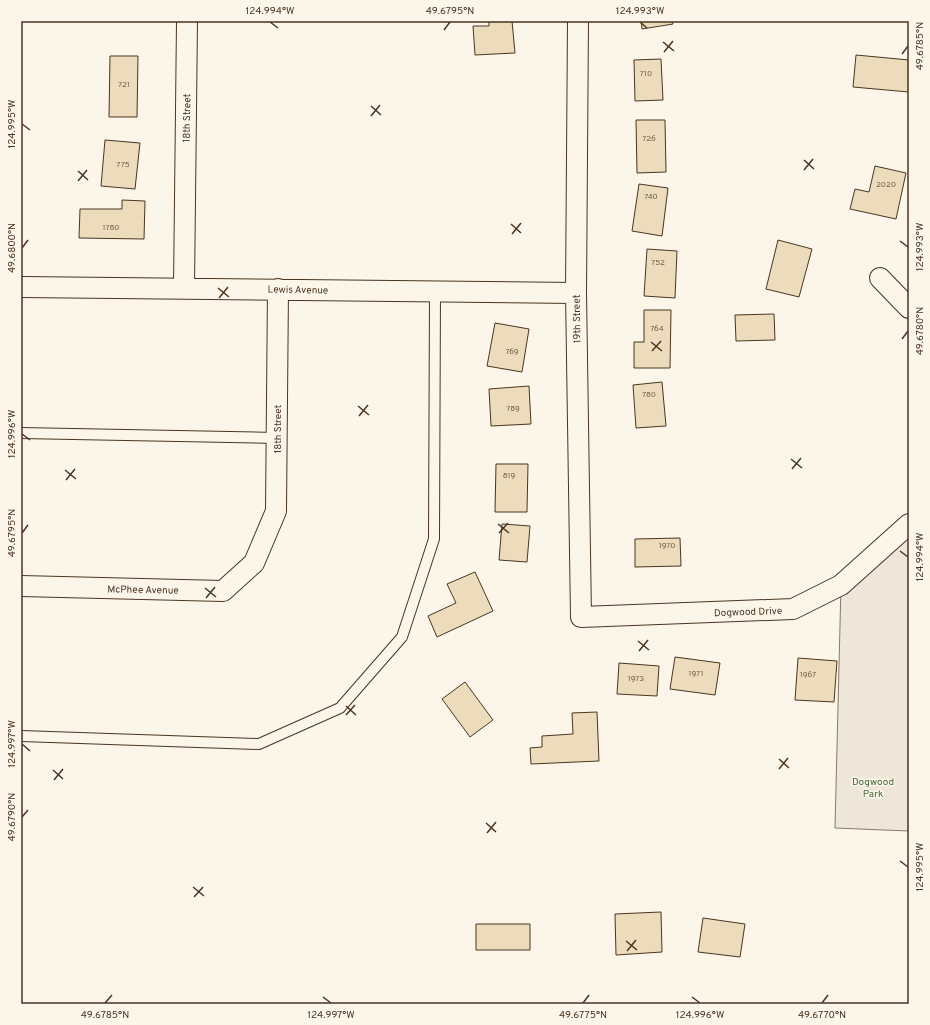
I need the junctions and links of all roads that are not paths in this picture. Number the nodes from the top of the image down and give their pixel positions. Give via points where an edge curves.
1 (187, 21) edge
2 (578, 21) edge
3 (880, 278) dead end
4 (21, 287) edge
5 (184, 288) junction
6 (278, 289) junction
7 (435, 292) junction
8 (576, 293) junction
9 (909, 308) edge
10 (21, 433) edge
11 (277, 438) junction
12 (909, 524) edge
13 (254, 563) joint
14 (21, 586) edge
15 (581, 617) joint
16 (21, 736) edge

1 - 5 street, 18th Street
2 - 8 street, 19th Street
3 - 9 street
4 - 5 street, Lewis Avenue
5 - 6 street, Lewis Avenue
6 - 7 street, Lewis Avenue
6 - 11 street, 18th Street
7 - 8 street, Lewis Avenue
7 - 16 lane via 434,539 402,637 340,708 259,744
8 - 15 street, 19th Street
10 - 11 lane
11 - 13 street, 18th Street via 276,511
12 - 15 street, Dogwood Drive via 841,585 793,610
13 - 14 street, McPhee Avenue via 222,591

